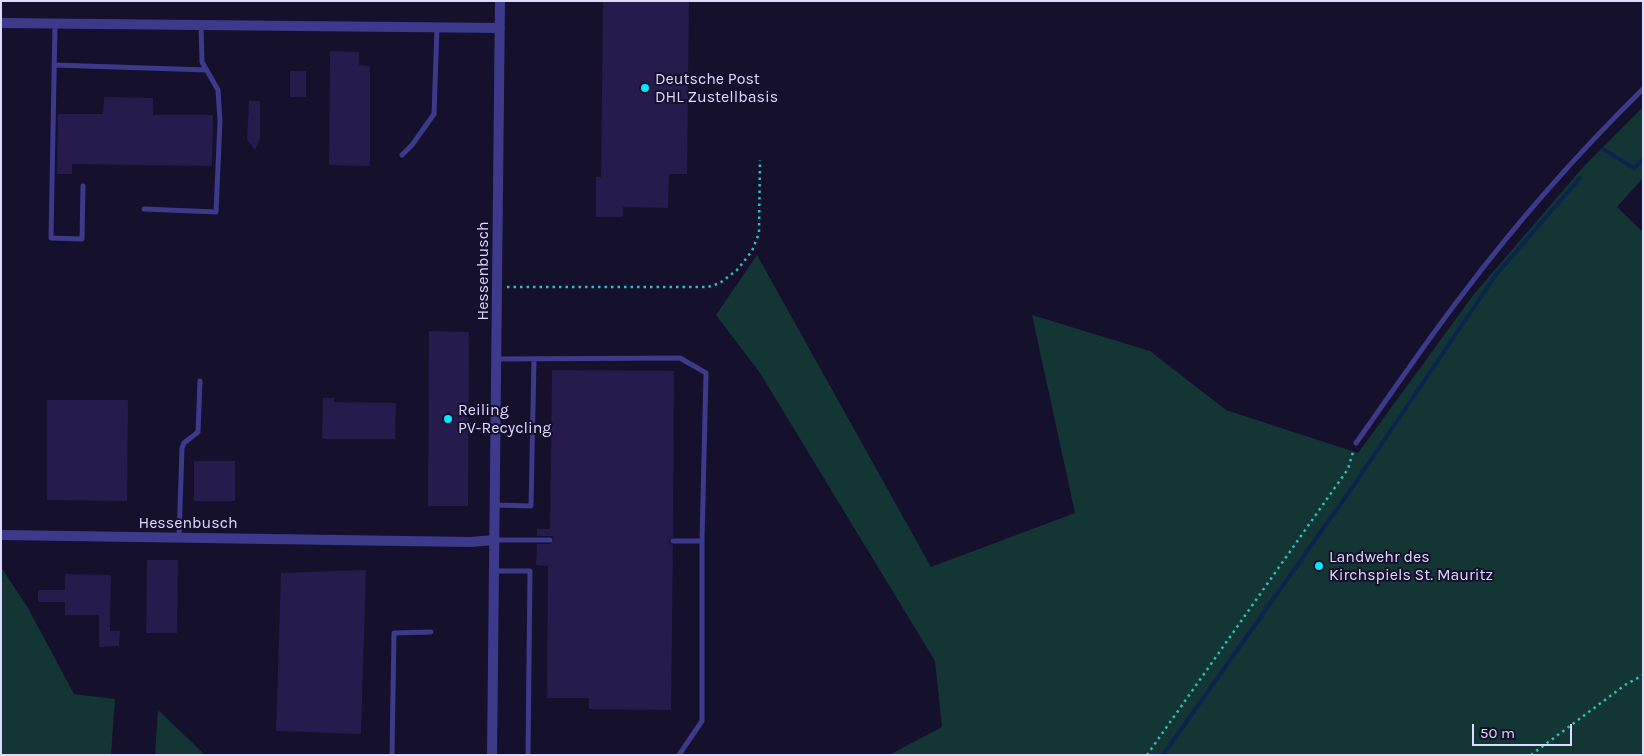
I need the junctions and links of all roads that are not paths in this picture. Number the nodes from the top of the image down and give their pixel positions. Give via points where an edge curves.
1 (500, 1) edge
2 (1, 23) edge
3 (55, 24) junction
4 (201, 25) junction
5 (437, 27) junction
6 (500, 28) junction
7 (54, 65) junction
8 (207, 70) junction
9 (1643, 89) edge
10 (402, 155) dead end
11 (83, 186) dead end
12 (144, 209) dead end
13 (497, 359) junction
14 (534, 359) junction
15 (200, 381) dead end
16 (1356, 443) road end
17 (494, 506) junction
18 (1, 535) edge
19 (179, 538) junction
20 (494, 540) junction
21 (550, 540) dead end
22 (673, 541) dead end
23 (702, 541) junction
24 (493, 571) junction
25 (431, 632) dead end
26 (392, 755) edge
27 (492, 755) edge
28 (528, 755) edge
29 (679, 755) edge

1 - 6 street, Hessenbusch
2 - 3 street
3 - 4 street
3 - 7 lane
4 - 5 street
4 - 8 lane via 202,62
5 - 6 street
5 - 10 lane via 434,114
6 - 13 street, Hessenbusch
7 - 8 lane
7 - 11 lane via 51,238 82,239
8 - 12 lane via 218,90 220,121 216,212
9 - 16 lane via 1535,204 1493,255
13 - 14 lane
13 - 17 street, Hessenbusch
14 - 17 lane via 531,506
14 - 23 lane via 680,358 706,373
15 - 19 lane via 198,432 182,448
17 - 20 street, Hessenbusch
18 - 19 street, Hessenbusch
19 - 20 street, Hessenbusch
20 - 21 lane
20 - 24 street, Hessenbusch
22 - 23 lane
23 - 29 lane via 702,721
24 - 27 street, Hessenbusch
24 - 28 lane via 530,571
25 - 26 lane via 394,633

